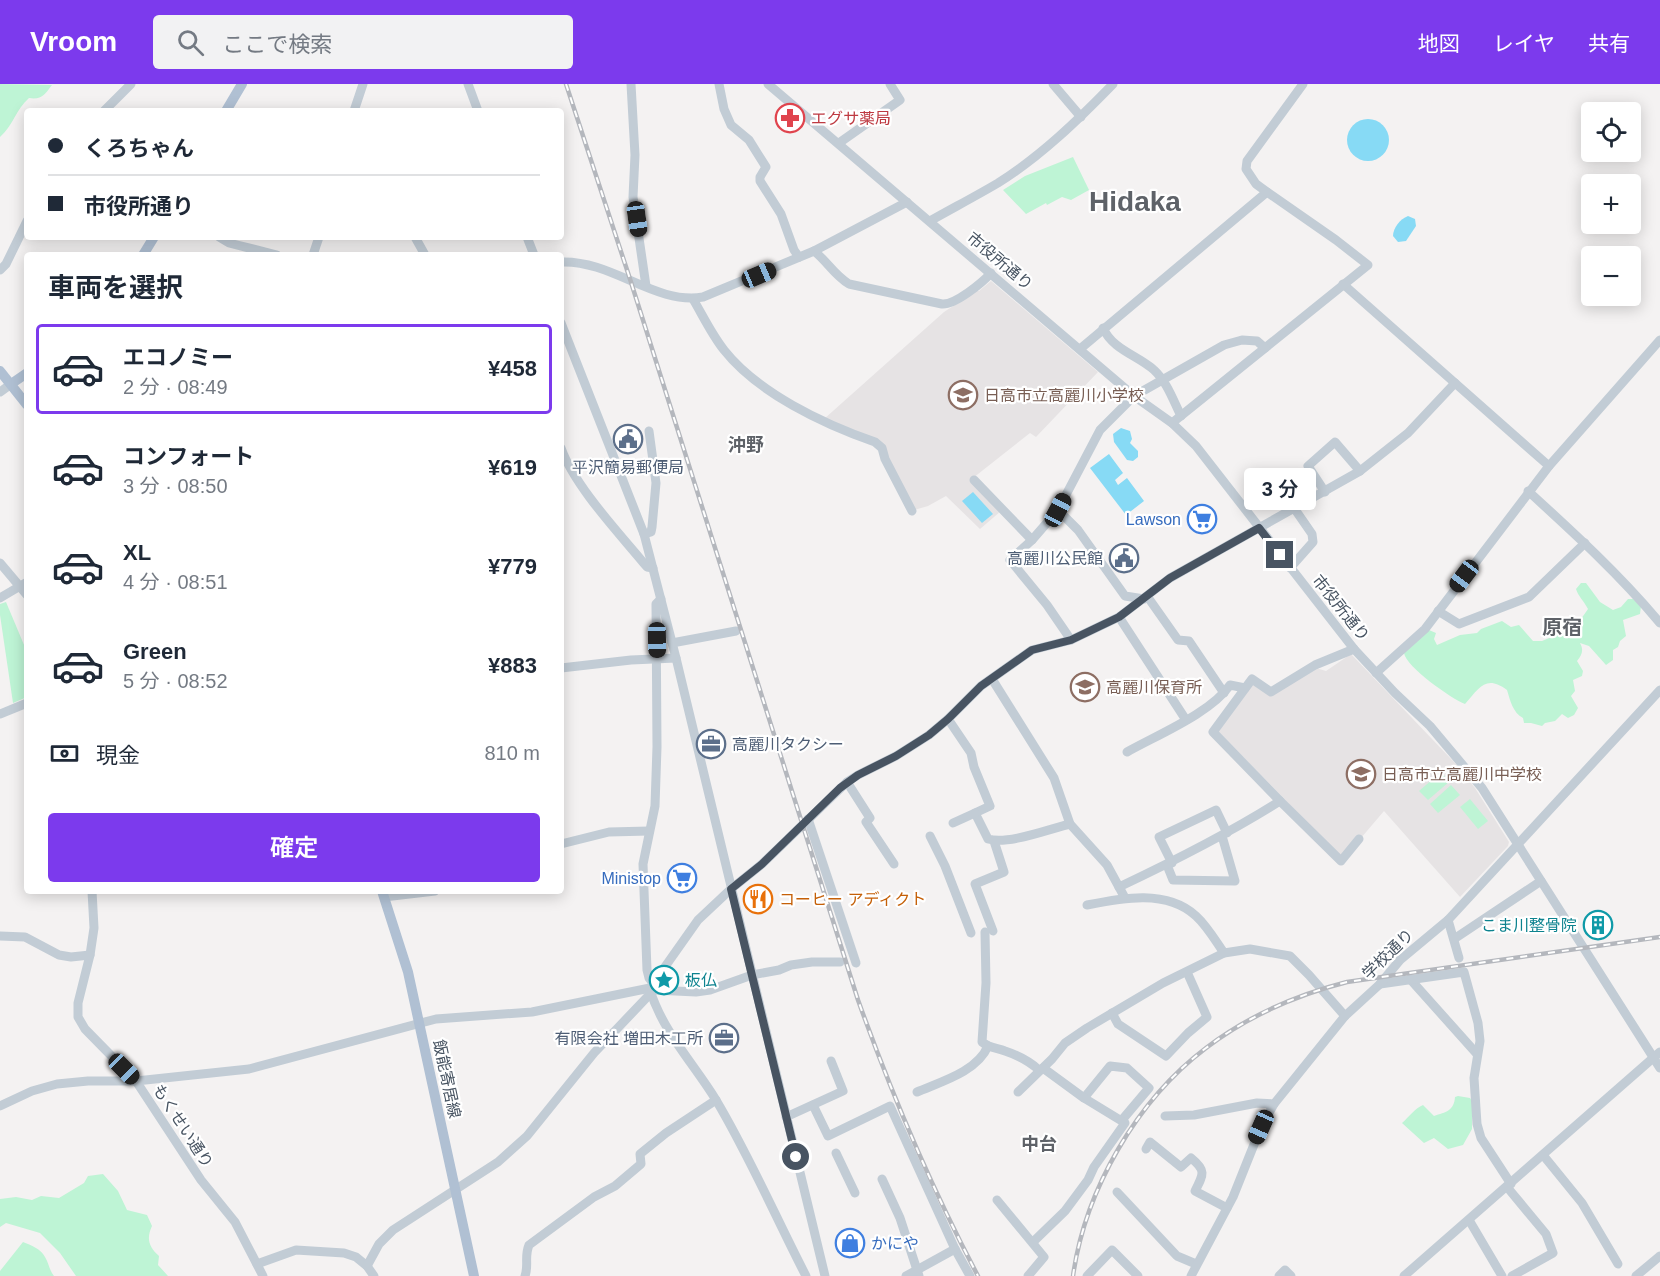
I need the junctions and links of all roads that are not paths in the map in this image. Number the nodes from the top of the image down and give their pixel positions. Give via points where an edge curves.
1 (131, 84) edge
2 (242, 84) edge
3 (363, 84) edge
4 (468, 84) edge
5 (631, 84) edge
6 (720, 84) edge
7 (768, 84) edge
8 (890, 84) edge
9 (1053, 84) edge
10 (1113, 84) edge
11 (1303, 84) edge
12 (108, 108) edge
13 (228, 108) edge
14 (355, 108) edge
15 (477, 108) edge
16 (1082, 117) junction
17 (839, 143) junction
18 (1267, 192) junction
19 (907, 202) junction
20 (930, 221) junction
21 (24, 227) edge
22 (224, 240) edge
23 (814, 251) junction
24 (265, 252) edge
25 (800, 257) junction
26 (564, 262) edge
27 (0, 270) edge
28 (991, 273) junction
29 (1343, 284) junction
30 (646, 286) junction
31 (693, 299) junction
32 (1103, 328) junction
33 (564, 330) edge
34 (1660, 340) edge
35 (1265, 348) junction
36 (1080, 349) junction
37 (0, 371) edge
38 (24, 375) edge
39 (1163, 381) junction
40 (1455, 383) junction
41 (11, 384) junction
42 (0, 392) edge
43 (1134, 396) junction
44 (24, 401) edge
45 (1181, 416) junction
46 (1172, 423) junction
47 (649, 431) dead end
48 (564, 456) edge
49 (1549, 466) junction
50 (1360, 471) junction
51 (974, 480) dead end
52 (1528, 491) junction
53 (1325, 492) junction
54 (1293, 508) junction
55 (1058, 510) junction
56 (912, 511) dead end
57 (1259, 528) junction
58 (644, 534) junction
59 (1032, 540) junction
60 (1585, 543) junction
61 (0, 563) edge
62 (653, 568) junction
63 (1290, 568) junction
64 (24, 587) edge
65 (24, 588) edge
66 (0, 598) edge
67 (1145, 598) junction
68 (661, 599) junction
69 (1438, 611) junction
70 (1119, 617) junction
71 (1660, 623) edge
72 (736, 631) dead end
73 (1071, 640) junction
74 (672, 643) junction
75 (1354, 650) junction
76 (676, 657) junction
77 (657, 659) junction
78 (564, 668) edge
79 (1376, 673) junction
80 (992, 679) junction
81 (1245, 688) junction
82 (1660, 690) edge
83 (1224, 693) junction
84 (24, 704) edge
85 (0, 714) edge
86 (948, 719) junction
87 (1186, 720) junction
88 (1127, 752) dead end
89 (847, 782) junction
90 (1280, 801) junction
91 (975, 813) junction
92 (808, 819) junction
93 (952, 823) dead end
94 (1070, 824) junction
95 (649, 831) junction
96 (1225, 835) junction
97 (930, 836) dead end
98 (1359, 838) dead end
99 (994, 841) junction
100 (564, 843) edge
101 (1519, 845) junction
102 (894, 864) dead end
103 (1169, 864) junction
104 (1541, 881) junction
105 (1119, 887) junction
106 (731, 889) junction
107 (93, 894) edge
108 (383, 894) edge
109 (1125, 898) junction
110 (1088, 905) dead end
111 (1448, 920) junction
112 (971, 933) dead end
113 (0, 936) edge
114 (1454, 939) junction
115 (1224, 953) junction
116 (90, 955) junction
117 (1459, 958) dead end
118 (840, 962) dead end
119 (856, 963) dead end
120 (1186, 972) junction
121 (752, 975) junction
122 (1410, 979) junction
123 (1380, 984) junction
124 (651, 988) junction
125 (1112, 1013) junction
126 (1346, 1016) junction
127 (419, 1023) junction
128 (988, 1046) junction
129 (1477, 1054) junction
130 (1657, 1055) edge
131 (831, 1061) dead end
132 (1660, 1068) edge
133 (1041, 1069) junction
134 (136, 1081) junction
135 (917, 1092) dead end
136 (1018, 1092) dead end
137 (1084, 1098) junction
138 (716, 1100) junction
139 (1274, 1104) junction
140 (813, 1105) junction
141 (0, 1106) edge
142 (1165, 1116) dead end
143 (786, 1117) junction
144 (1122, 1120) junction
145 (1146, 1149) dead end
146 (836, 1153) dead end
147 (1543, 1155) junction
148 (882, 1179) dead end
149 (1509, 1186) junction
150 (456, 1190) junction
151 (1117, 1192) dead end
152 (855, 1193) dead end
153 (997, 1200) dead end
154 (1227, 1208) junction
155 (1470, 1220) junction
156 (1033, 1242) junction
157 (955, 1249) junction
158 (1660, 1256) edge
159 (257, 1264) junction
160 (1196, 1264) junction
161 (1618, 1264) dead end
162 (367, 1266) junction
163 (917, 1274) edge
164 (1408, 1275) edge
165 (263, 1276) edge
166 (374, 1276) edge
167 (474, 1276) edge
168 (525, 1276) edge
169 (806, 1276) edge
170 (825, 1276) edge
171 (906, 1276) edge
172 (970, 1276) edge
173 (1028, 1276) edge
174 (1087, 1276) edge
175 (1138, 1276) edge
176 (1191, 1276) edge
177 (1279, 1276) edge
178 (1291, 1276) edge
179 (1502, 1276) edge
180 (1512, 1276) edge
181 (1636, 1276) edge

1 - 12 street
2 - 13 main road
3 - 14 street
4 - 15 street
5 - 30 street via 633,197
6 - 25 street via 731,125 749,140 766,167 760,181 781,214
7 - 17 street, 市役所通り
8 - 17 street via 900,100
9 - 16 street
10 - 16 street
11 - 18 street via 1247,161 1246,169
16 - 20 street via 999,182
17 - 19 street, 市役所通り
18 - 29 street via 1368,265
18 - 32 street
19 - 20 street, 市役所通り
19 - 23 street
20 - 28 street, 市役所通り
21 - 27 street
22 - 24 street
23 - 25 street
23 - 28 street via 849,284 942,304 949,304
25 - 31 street
26 - 30 street via 597,266
28 - 36 street, 市役所通り
29 - 35 street
29 - 40 street
30 - 31 street via 672,297
31 - 56 street via 737,365 779,398 882,448
32 - 36 street
32 - 39 street via 1111,342 1154,369
33 - 58 street
34 - 49 street
35 - 39 street via 1257,341 1224,345
35 - 45 street
36 - 43 street, 市役所通り
37 - 41 main road
38 - 41 main road
39 - 43 street
39 - 45 street
40 - 49 street
40 - 50 street via 1408,433
41 - 42 street
41 - 44 main road
43 - 46 street, 市役所通り
43 - 55 street via 1100,429
45 - 46 street
46 - 57 street, 市役所通り via 1196,446
47 - 58 street via 656,483 651,532
48 - 62 street via 580,483 647,567
49 - 52 street
50 - 53 street
50 - 53 street via 1335,442 1308,466
51 - 59 street
52 - 60 street
52 - 69 street
53 - 54 street
54 - 57 street
54 - 63 street via 1312,534 1313,542
55 - 59 street
55 - 67 street via 1078,530 1125,596
57 - 63 street, 市役所通り
57 - 67 street via 1170,578
58 - 62 street
59 - 73 street via 1010,560
60 - 69 street via 1529,597 1459,624
60 - 71 street
61 - 64 street
62 - 68 street
63 - 75 street, 市役所通り
65 - 66 street
67 - 70 street
67 - 83 street via 1178,640 1189,641
68 - 74 street
68 - 77 street via 656,604
69 - 79 street via 1425,629
70 - 73 street
70 - 87 street
72 - 74 street
73 - 80 street via 1032,650
74 - 76 street
75 - 79 street, 市役所通り
75 - 81 street via 1315,665 1271,692 1252,679
76 - 77 street
76 - 106 street
77 - 78 street
77 - 95 street via 655,806
79 - 101 street, 市役所通り via 1472,775
80 - 86 street
80 - 94 street via 1054,778
81 - 83 street via 1230,685
81 - 90 street via 1213,732
82 - 101 street, 学校通り
83 - 87 street
84 - 85 street
86 - 89 street via 896,756
86 - 91 street via 971,753 990,806
87 - 88 street
89 - 92 street
89 - 102 street via 870,818 866,822
90 - 96 street
90 - 98 street via 1341,861
91 - 93 street
91 - 99 street via 988,839
92 - 106 street
92 - 119 street
94 - 99 street
94 - 105 street via 1107,865
95 - 100 street via 609,832
95 - 124 street via 643,864
96 - 103 street
96 - 103 street via 1216,810 1159,837
96 - 103 street via 1235,881 1173,880
97 - 112 street
99 - 128 street via 1004,872 975,884 989,932 982,1039
101 - 104 street, 市役所通り
101 - 111 street, 学校通り
103 - 105 street
104 - 114 street
104 - 130 street, 市役所通り
105 - 109 street
106 - 121 street
106 - 124 street via 699,920
107 - 116 street, もくせい通り
108 - 127 main road, 飯能寄居線 via 402,950
109 - 110 street
109 - 115 street via 1163,898 1193,913
111 - 114 street
111 - 123 street, 学校通り via 1400,960
113 - 116 street via 25,937 59,955
114 - 117 street
115 - 120 street
115 - 126 street via 1250,949 1290,956
116 - 134 street, もくせい通り via 78,1017
118 - 121 street via 791,964
120 - 125 street
120 - 125 street via 1208,1017 1166,1056 1118,1024
121 - 124 street via 696,992
121 - 143 street
122 - 123 street
122 - 129 street
122 - 129 street via 1464,972 1478,1023
123 - 126 street, 学校通り
124 - 127 street via 532,1012 449,1017
124 - 138 street via 664,1023
124 - 150 street via 527,1136
125 - 133 street via 1065,1043
126 - 139 street, 学校通り
127 - 134 street via 249,1069
127 - 150 main road, 飯能寄居線
128 - 133 street
128 - 135 street via 984,1055 962,1072
129 - 149 street via 1477,1125
130 - 132 street, 市役所通り
130 - 147 street
131 - 140 street via 843,1091
133 - 136 street
133 - 137 street
134 - 141 street via 57,1084
134 - 159 street, もくせい通り via 201,1180 235,1222
137 - 144 street
137 - 144 street via 1110,1066 1126,1068 1149,1088
138 - 168 street via 640,1154 641,1164 615,1186 529,1245
138 - 169 street
139 - 142 street
139 - 154 street, 学校通り
140 - 143 street
140 - 157 street via 828,1136 890,1106
143 - 170 street
144 - 156 street via 1125,1123 1088,1180 1058,1219
145 - 154 street via 1150,1143 1181,1167 1191,1158 1201,1166 1203,1176 1195,1191
146 - 152 street
147 - 149 street
147 - 161 street via 1582,1203
148 - 163 street via 900,1218
149 - 155 street
149 - 180 street via 1546,1234 1553,1253
150 - 162 street via 393,1230 379,1244
150 - 167 main road, 飯能寄居線
151 - 160 street via 1177,1256
153 - 156 street
154 - 160 street, 学校通り
155 - 164 street
155 - 179 street
156 - 173 street via 1044,1257
157 - 163 street
157 - 172 street
158 - 181 street
159 - 162 street via 296,1250 344,1254
159 - 165 street, もくせい通り
160 - 176 street, 学校通り
162 - 166 street
163 - 171 street
174 - 175 street via 1112,1250
177 - 178 street via 1285,1270

